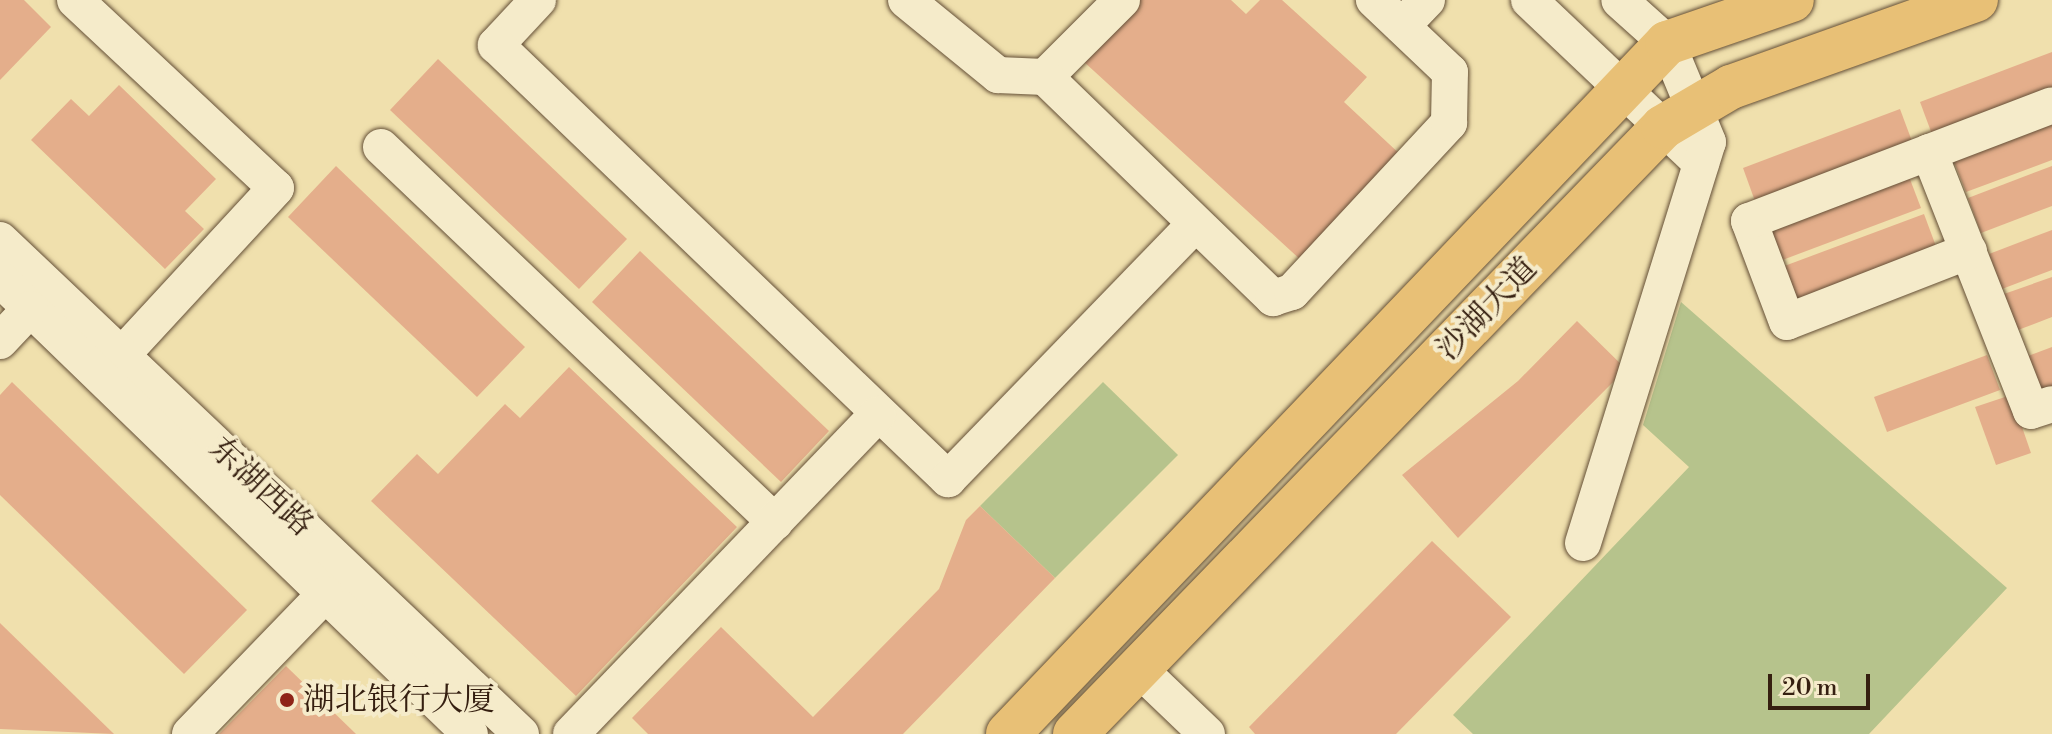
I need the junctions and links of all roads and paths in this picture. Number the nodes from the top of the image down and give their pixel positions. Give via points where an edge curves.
1 (75, 0) edge
2 (538, 0) edge
3 (906, 0) edge
4 (1122, 0) edge
5 (1374, 0) edge
6 (1427, 0) edge
7 (1529, 0) edge
8 (1619, 0) edge
9 (1792, 0) edge
10 (1976, 0) edge
11 (1402, 26) junction
12 (1667, 43) junction
13 (1045, 77) junction
14 (1623, 90) junction
15 (2052, 105) edge
16 (1681, 116) junction
17 (381, 147) dead end
18 (1929, 152) junction
19 (1194, 225) junction
20 (0, 240) edge
21 (1969, 251) junction
22 (0, 279) edge
23 (30, 309) junction
24 (0, 341) edge
25 (122, 355) junction
26 (2052, 404) edge
27 (878, 414) junction
28 (775, 522) junction
29 (1583, 543) dead end
30 (325, 594) junction
31 (1139, 669) junction
32 (1203, 733) edge
33 (190, 734) edge
34 (470, 734) edge
35 (521, 734) edge
36 (571, 734) edge
37 (1008, 734) edge
38 (1075, 734) edge

1 - 25 street via 276,188
2 - 27 street via 496,45
3 - 13 street via 998,75
4 - 13 street
5 - 11 street
6 - 11 street
7 - 14 street
8 - 12 street
9 - 12 main road, 沙湖大道
10 - 16 main road, 沙湖大道 via 1731,87
11 - 19 street via 1450,72 1449,123 1292,292 1266,296
12 - 14 main road, 沙湖大道
12 - 16 street
13 - 19 street
14 - 16 street
14 - 37 main road, 沙湖大道
15 - 18 street
16 - 29 street via 1701,163
16 - 31 main road, 沙湖大道
17 - 28 street
18 - 21 street
18 - 21 street via 1749,221 1787,322
19 - 27 street via 948,479
20 - 25 street, 东湖西路
21 - 26 street via 2031,411
22 - 23 street, 东湖西路
23 - 24 street
23 - 30 street, 东湖西路
25 - 35 street, 东湖西路
27 - 28 street
28 - 36 street
30 - 33 street
30 - 34 street, 东湖西路
31 - 32 street
31 - 38 main road, 沙湖大道

